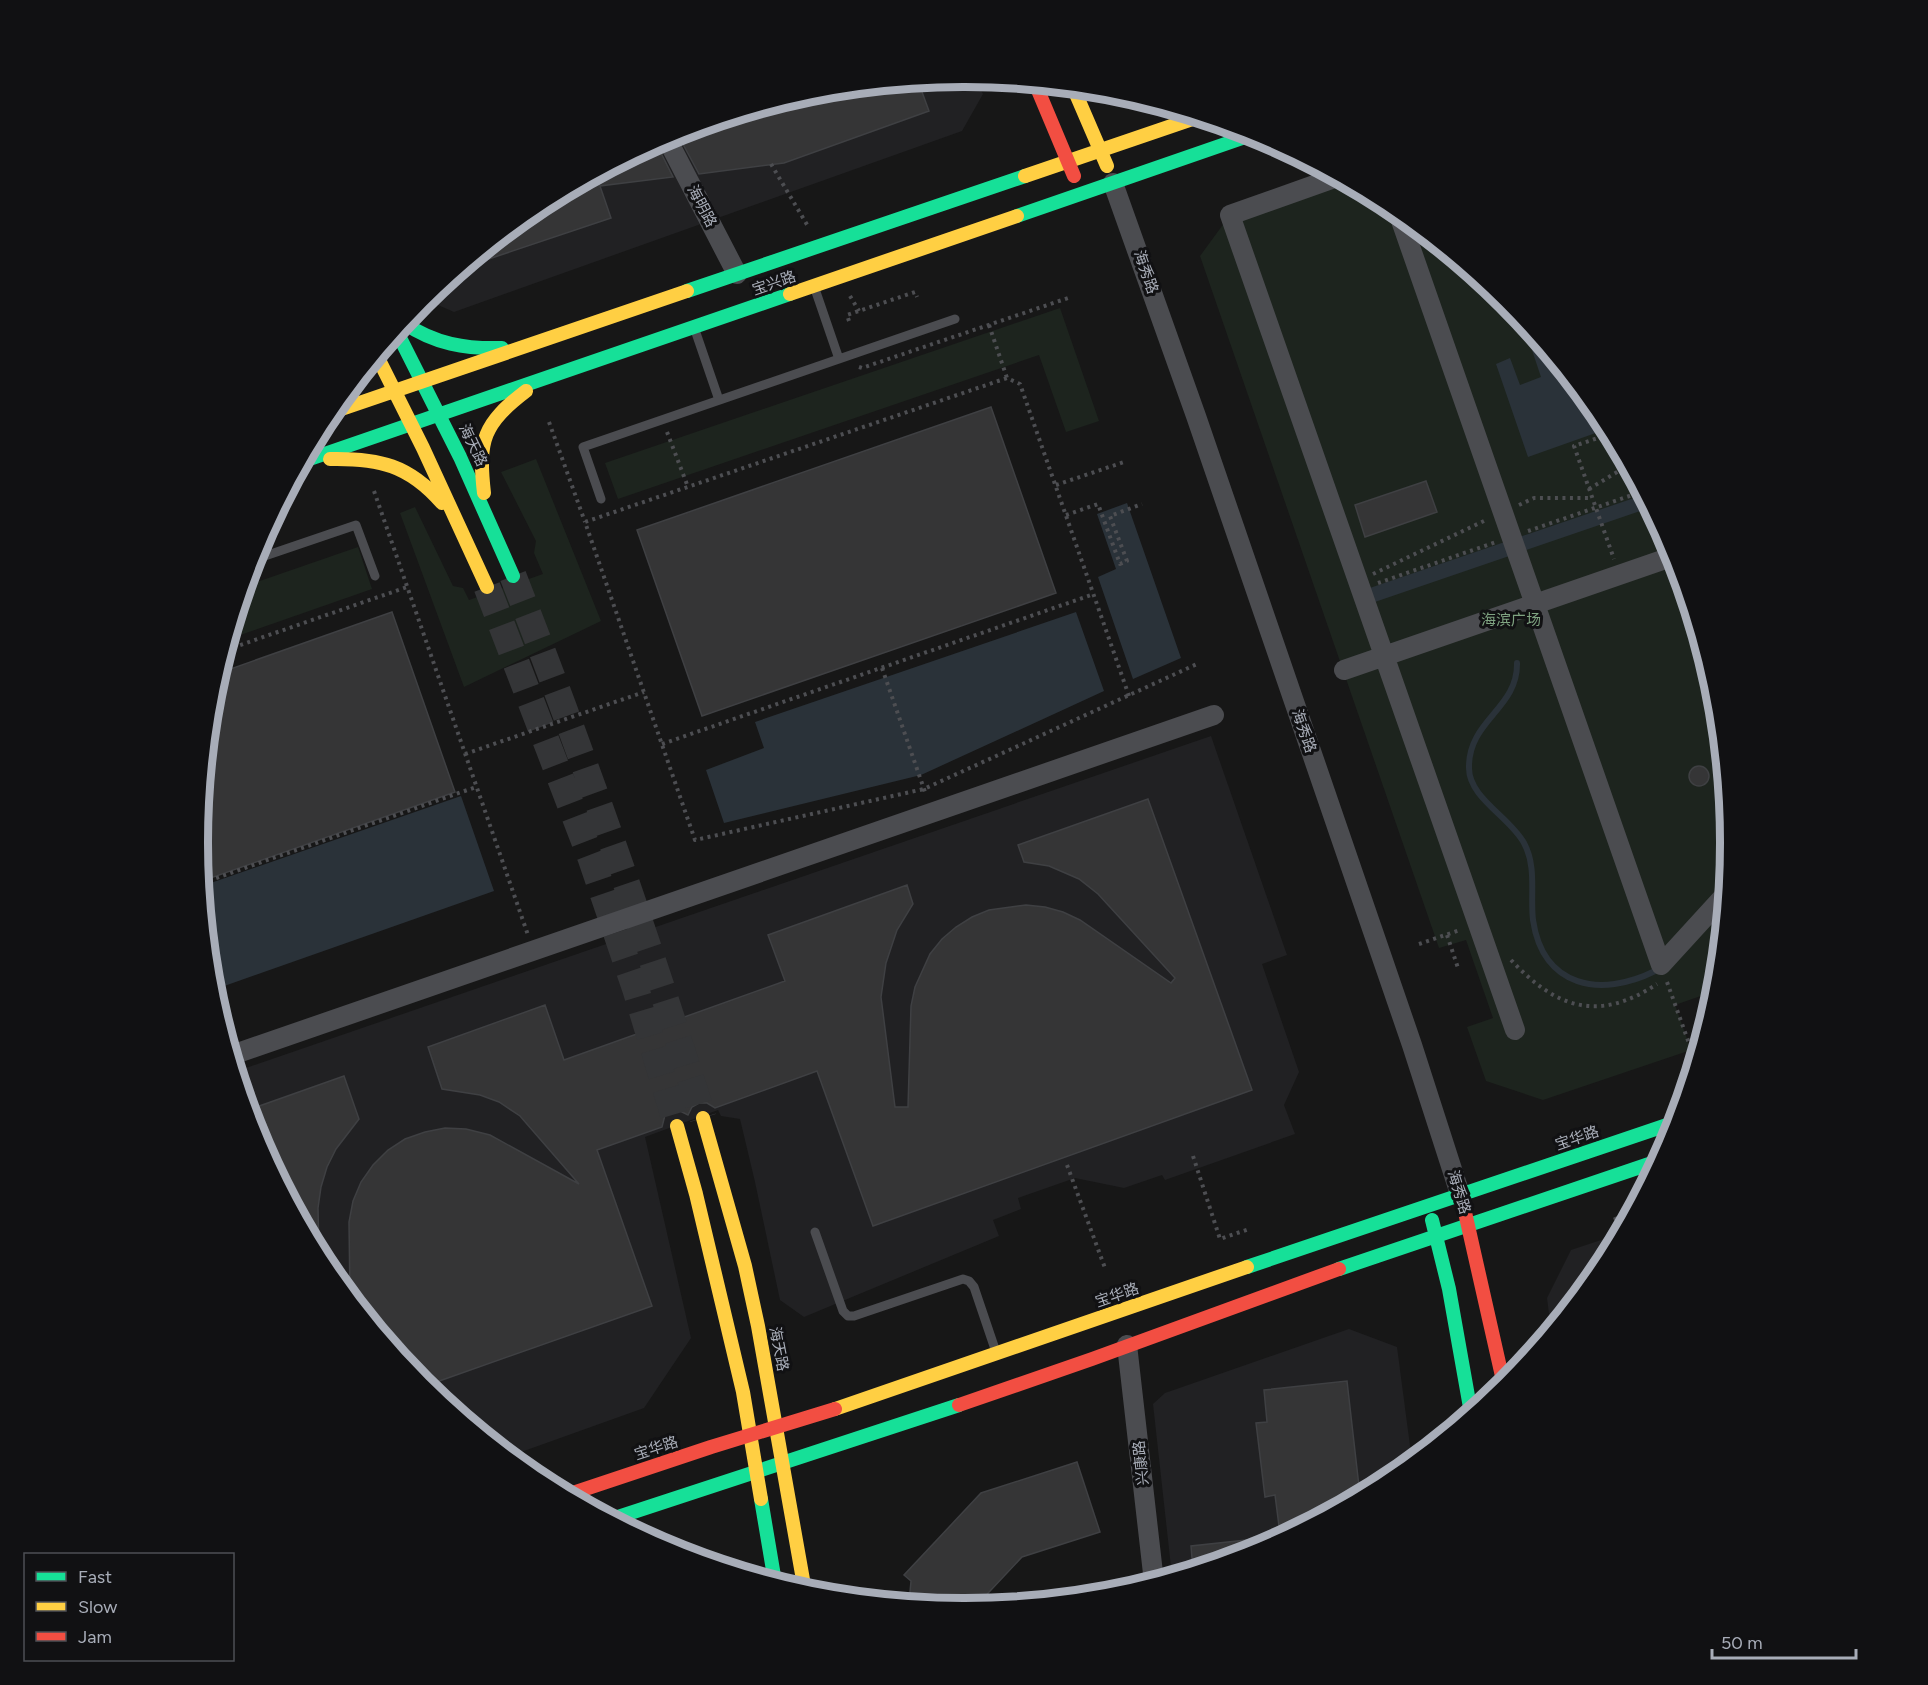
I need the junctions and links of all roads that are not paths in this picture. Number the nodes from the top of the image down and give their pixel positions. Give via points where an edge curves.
1 (1039, 91) edge
2 (1077, 96) edge
3 (1187, 121) edge
4 (1239, 139) edge
5 (671, 147) edge
6 (1101, 150) junction
7 (1068, 161) junction
8 (1327, 180) edge
9 (1113, 183) junction
10 (1081, 194) junction
11 (1404, 228) edge
12 (737, 274) junction
13 (814, 286) junction
14 (955, 319) dead end
15 (694, 327) junction
16 (411, 328) edge
17 (401, 339) edge
18 (525, 348) junction
19 (839, 359) junction
20 (381, 363) edge
21 (540, 380) junction
22 (423, 382) junction
23 (394, 391) junction
24 (719, 400) junction
25 (347, 408) edge
26 (439, 414) junction
27 (411, 424) junction
28 (315, 457) edge
29 (313, 460) edge
30 (601, 499) dead end
31 (487, 515) junction
32 (460, 528) junction
33 (265, 556) edge
34 (1664, 559) edge
35 (375, 576) dead end
36 (513, 576) tunnel mouth
37 (487, 587) tunnel mouth
38 (1534, 604) junction
39 (1384, 656) junction
40 (1344, 670) dead end
41 (1214, 715) dead end
42 (1717, 904) edge
43 (1515, 1030) dead end
44 (239, 1053) edge
45 (703, 1118) tunnel mouth
46 (677, 1126) tunnel mouth
47 (1664, 1126) edge
48 (1633, 1136) junction
49 (1648, 1164) edge
50 (1643, 1166) junction
51 (1460, 1194) junction
52 (1428, 1204) junction
53 (1469, 1225) junction
54 (815, 1232) dead end
55 (1436, 1235) junction
56 (1127, 1345) junction
57 (997, 1354) junction
58 (1501, 1373) edge
59 (1470, 1404) edge
60 (776, 1426) junction
61 (750, 1434) junction
62 (783, 1462) junction
63 (757, 1471) junction
64 (577, 1492) edge
65 (621, 1515) edge
66 (774, 1573) edge
67 (1153, 1574) edge
68 (803, 1580) edge

1 - 7 main road
2 - 6 main road, 海秀路
3 - 6 main road, 宝兴路
4 - 9 main road, 宝兴路
5 - 12 street, 海明路
6 - 7 main road, 宝兴路
6 - 9 main road, 海秀路
7 - 10 main road
7 - 12 main road, 宝兴路
8 - 39 street via 1230,215
9 - 10 main road, 宝兴路
9 - 51 street, 海秀路 via 1270,631
10 - 13 main road, 宝兴路
11 - 38 street
12 - 18 main road, 宝兴路
13 - 15 main road, 宝兴路
13 - 19 lane
14 - 19 lane
15 - 21 main road, 宝兴路
15 - 24 lane
16 - 18 main road via 446,345 470,349
17 - 22 main road, 海天路
18 - 22 main road, 宝兴路
19 - 24 lane
20 - 23 main road
21 - 26 main road, 宝兴路
21 - 31 main road via 507,405 485,434 480,465
22 - 23 main road, 宝兴路
22 - 26 main road, 海天路
23 - 25 main road, 宝兴路
23 - 27 main road
24 - 30 lane via 583,447
26 - 27 main road, 宝兴路
26 - 31 main road, 海天路
27 - 28 main road, 宝兴路
27 - 32 main road
29 - 32 main road via 352,458 391,464 433,491
31 - 36 main road, 海天路
32 - 37 main road
33 - 35 lane via 356,525
34 - 38 street
38 - 39 street
38 - 42 street via 1661,965
39 - 40 street
39 - 43 street
41 - 44 street
45 - 60 main road, 海天路 via 745,1266
46 - 61 main road via 727,1317
47 - 48 main road, 宝华路
48 - 50 main road via 1623,1144 1622,1156 1630,1166
48 - 51 main road, 宝华路
49 - 50 main road
50 - 53 main road
51 - 52 main road, 宝华路
51 - 53 main road, 海秀路
52 - 55 main road
52 - 57 main road, 宝华路
53 - 55 main road
53 - 58 main road, 海秀路
54 - 57 lane via 848,1316 963,1279 974,1287
55 - 56 main road
55 - 59 main road
56 - 62 main road
56 - 67 street, 兴康路
57 - 60 main road, 宝华路
60 - 61 main road, 宝华路
60 - 62 main road, 海天路
61 - 63 main road
61 - 64 main road, 宝华路
62 - 63 main road
62 - 68 main road, 海天路
63 - 65 main road
63 - 66 main road

